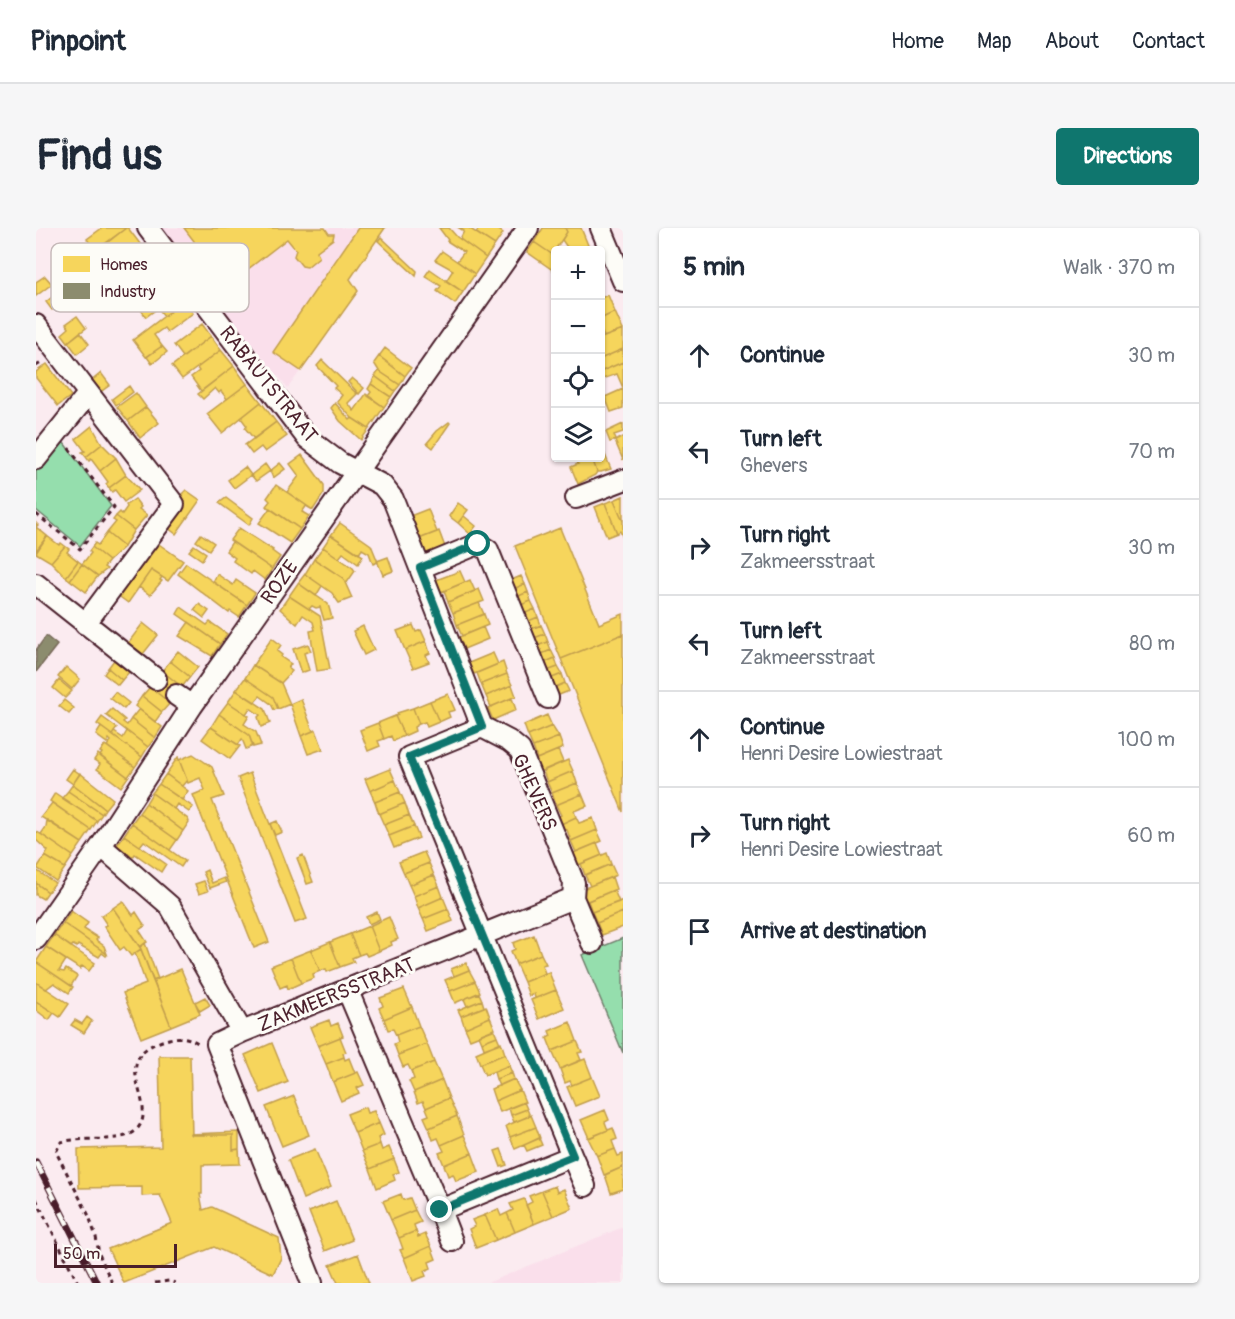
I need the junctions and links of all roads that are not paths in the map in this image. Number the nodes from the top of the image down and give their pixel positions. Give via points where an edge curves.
1 (148, 228) edge
2 (528, 228) edge
3 (601, 228) edge
4 (159, 243) edge
5 (623, 281) edge
6 (212, 312) edge
7 (36, 325) edge
8 (88, 394) junction
9 (36, 459) edge
10 (358, 471) junction
11 (623, 480) edge
12 (576, 498) dead end
13 (420, 568) junction
14 (36, 584) edge
15 (85, 624) junction
16 (156, 679) dead end
17 (548, 698) dead end
18 (482, 727) junction
19 (101, 846) junction
20 (573, 898) junction
21 (482, 935) junction
22 (36, 939) edge
23 (592, 944) dead end
24 (347, 989) junction
25 (242, 1032) junction
26 (573, 1156) junction
27 (585, 1186) dead end
28 (440, 1210) junction
29 (452, 1241) dead end
30 (312, 1283) edge

1 - 4 street, RABAUTSTRAAT
2 - 10 street, ROZE
3 - 5 street
6 - 10 street, RABAUTSTRAAT via 307,438 340,464
7 - 8 street
8 - 9 street
8 - 15 street via 174,504
10 - 13 street via 382,485 393,499
10 - 19 street, ROZE via 184,700
11 - 12 street
13 - 17 street via 478,544 488,550
13 - 18 street
14 - 15 street
15 - 16 street
18 - 20 street, GHEVERS via 519,750 574,883
18 - 21 street via 409,757
19 - 22 street, ROZE
19 - 25 street, ZAKMEERSSTRAAT via 170,906
20 - 21 street, ZAKMEERSSTRAAT
20 - 23 street, GHEVERS
21 - 24 street, ZAKMEERSSTRAAT
21 - 26 street
24 - 25 street, ZAKMEERSSTRAAT
24 - 28 street
25 - 30 street via 217,1044
26 - 27 street
26 - 28 street
28 - 29 street

